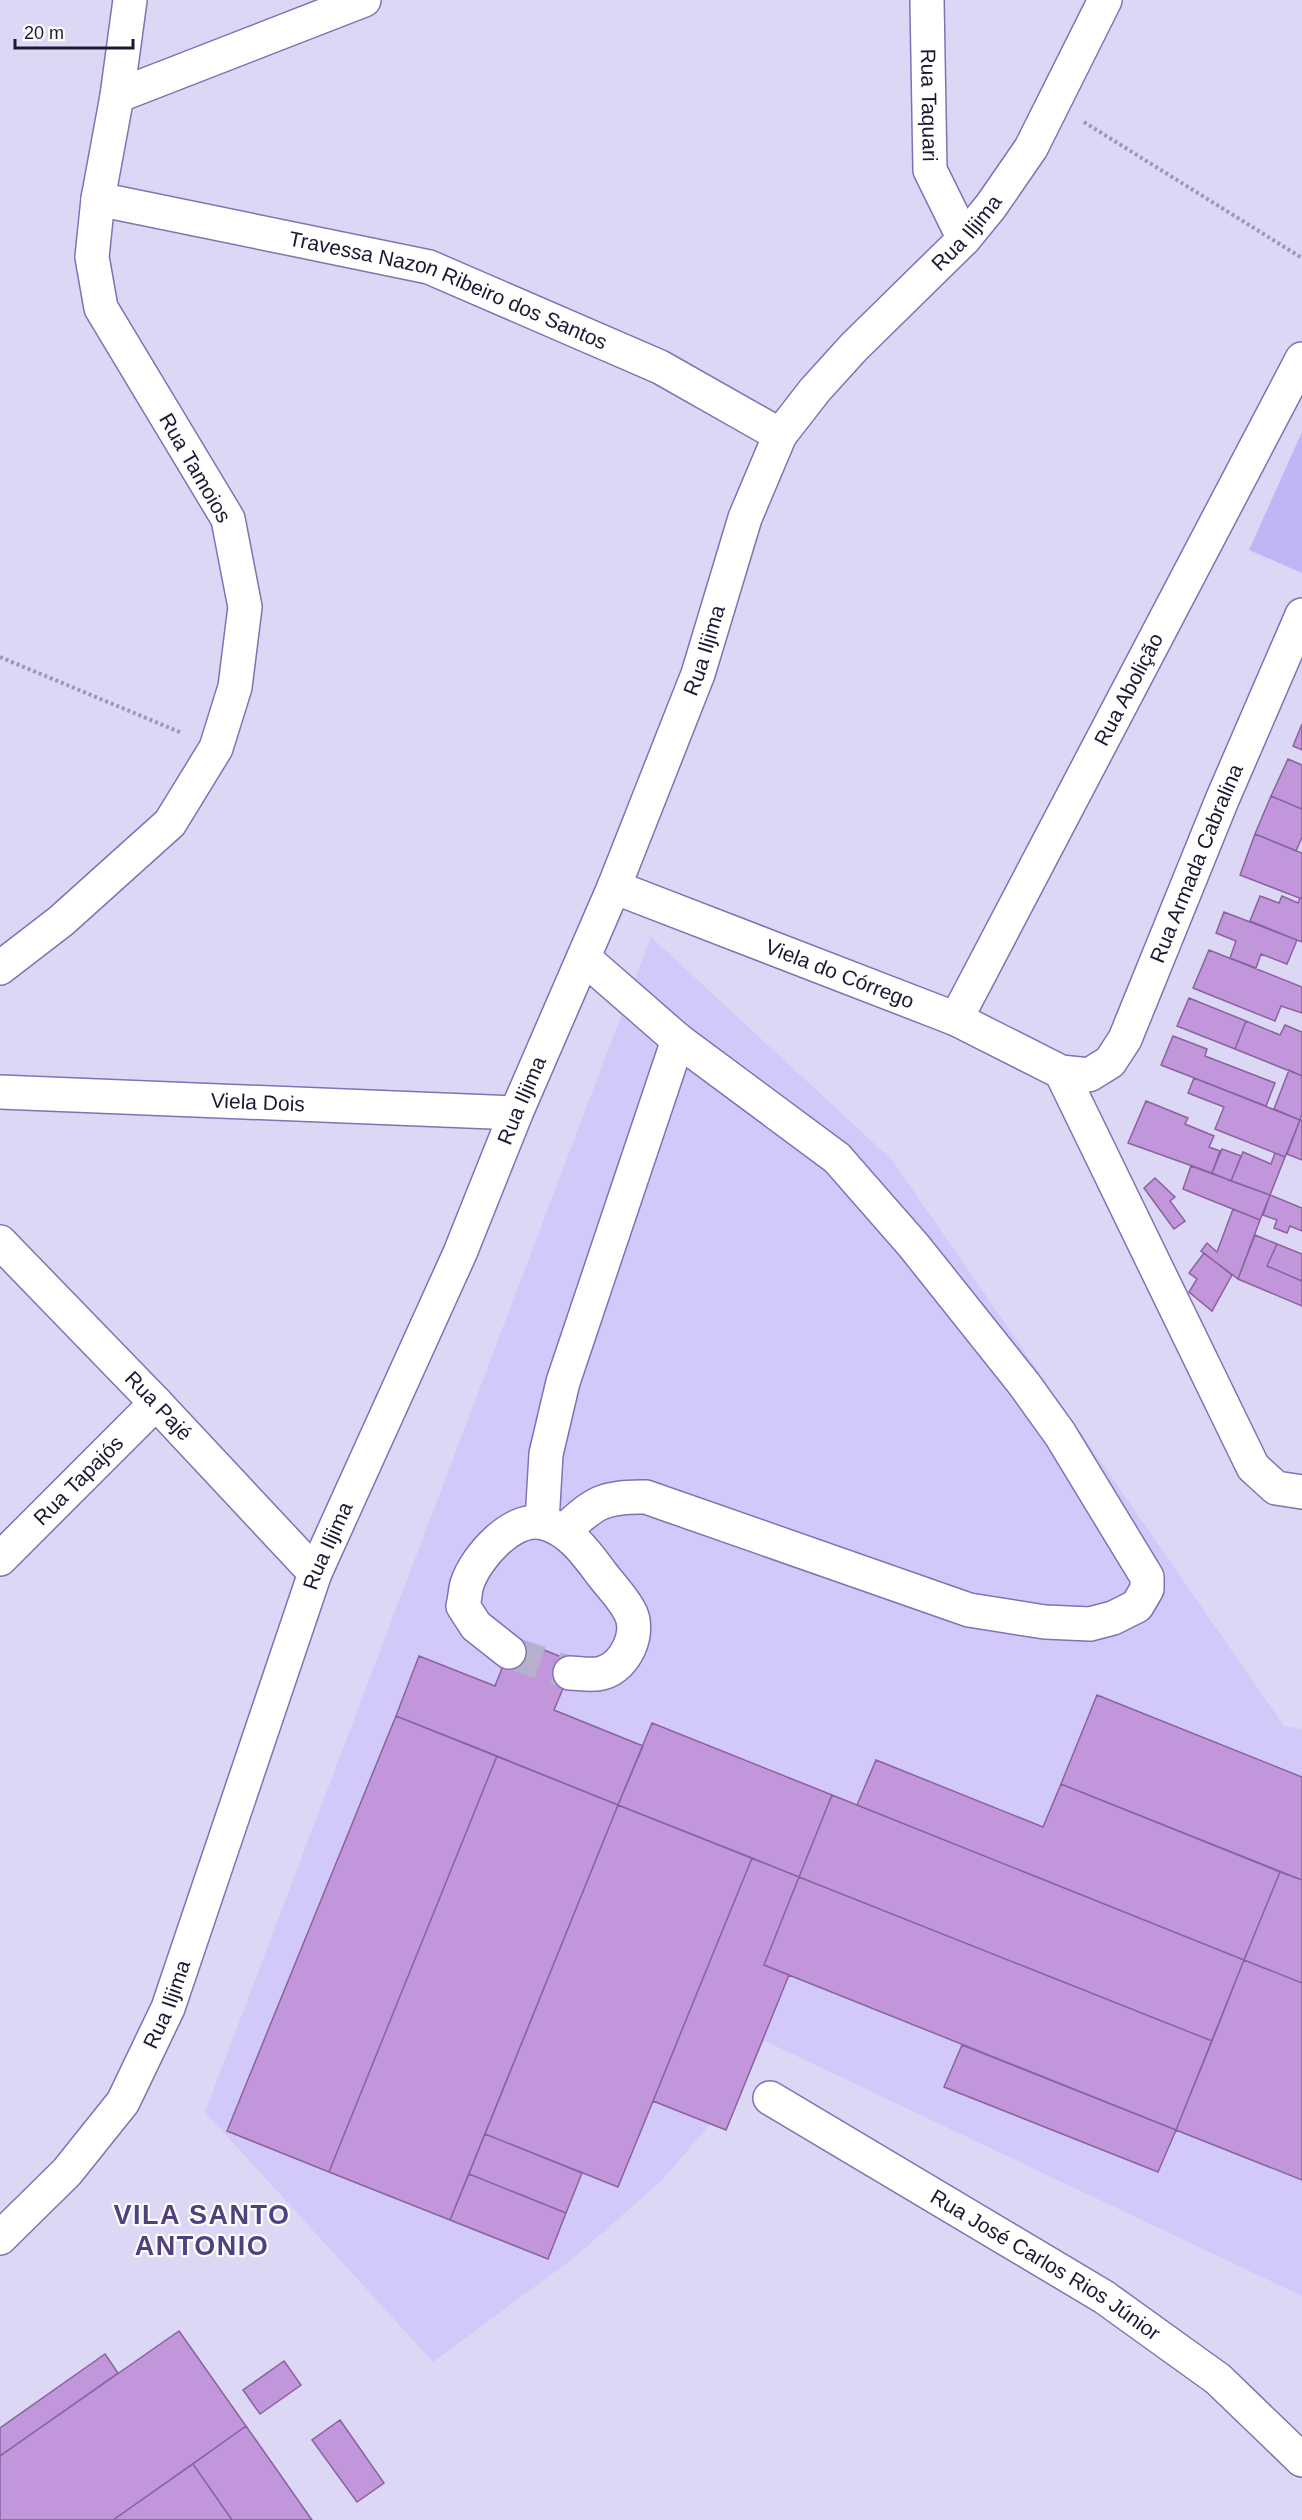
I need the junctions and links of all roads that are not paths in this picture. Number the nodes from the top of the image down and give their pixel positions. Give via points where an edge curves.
1 (130, 0) edge
2 (364, 0) edge
3 (927, 0) edge
4 (1105, 0) edge
5 (117, 96) junction
6 (98, 199) junction
7 (964, 239) junction
8 (1302, 359) edge
9 (780, 435) junction
10 (1302, 615) edge
11 (614, 886) junction
12 (584, 958) junction
13 (0, 968) edge
14 (957, 1019) junction
15 (678, 1040) junction
16 (1061, 1072) junction
17 (0, 1092) edge
18 (516, 1113) junction
19 (0, 1242) edge
20 (156, 1403) junction
21 (1302, 1492) edge
22 (553, 1526) junction
23 (0, 1559) edge
24 (315, 1574) junction
25 (509, 1652) tunnel mouth
26 (570, 1673) tunnel mouth
27 (770, 2098) dead end
28 (0, 2238) edge
29 (1302, 2460) edge

1 - 5 street, Rua Tamoios
2 - 5 street
3 - 7 street, Rua Taquari via 930,170
4 - 7 street, Rua Iljima via 1031,148
5 - 6 street, Rua Tamoios
6 - 9 street, Travessa Nazon Ribeiro dos Santos via 429,267 660,367
6 - 13 street, Rua Tamoios via 92,257 101,308 228,519 244,607 235,687 216,748 170,823 61,921
7 - 9 street, Rua Iljima via 854,346
8 - 14 street, Rua Abolição
9 - 11 street, Rua Iljima via 745,518 698,674
10 - 16 street, Rua Armada Cabralina via 1125,1040 1110,1062 1089,1075
11 - 12 street, Rua Iljima
11 - 14 street, Viela do Córrego
12 - 15 street
12 - 18 street, Rua Iljima
14 - 16 street, Viela do Córrego
15 - 22 street via 563,1382 546,1454
15 - 22 street via 837,1158 914,1246 1060,1434 1147,1577 1147,1589 1137,1606 1113,1618 1090,1624 1046,1622 969,1610 646,1497 619,1496
16 - 21 street via 1253,1467 1276,1488
17 - 18 street, Viela Dois
18 - 24 street, Rua Iljima via 460,1253
19 - 20 street, Rua Pajé
20 - 23 street, Rua Tapajós
20 - 24 street, Rua Pajé
22 - 25 street via 516,1525 484,1553 468,1583 463,1606 476,1626
22 - 26 street via 594,1564 631,1611 634,1634 626,1656 613,1668 601,1673
24 - 28 street, Rua Iljima via 168,2008 123,2102 67,2172
27 - 29 street, Rua José Carlos Rios Júnior via 1104,2297 1218,2379

